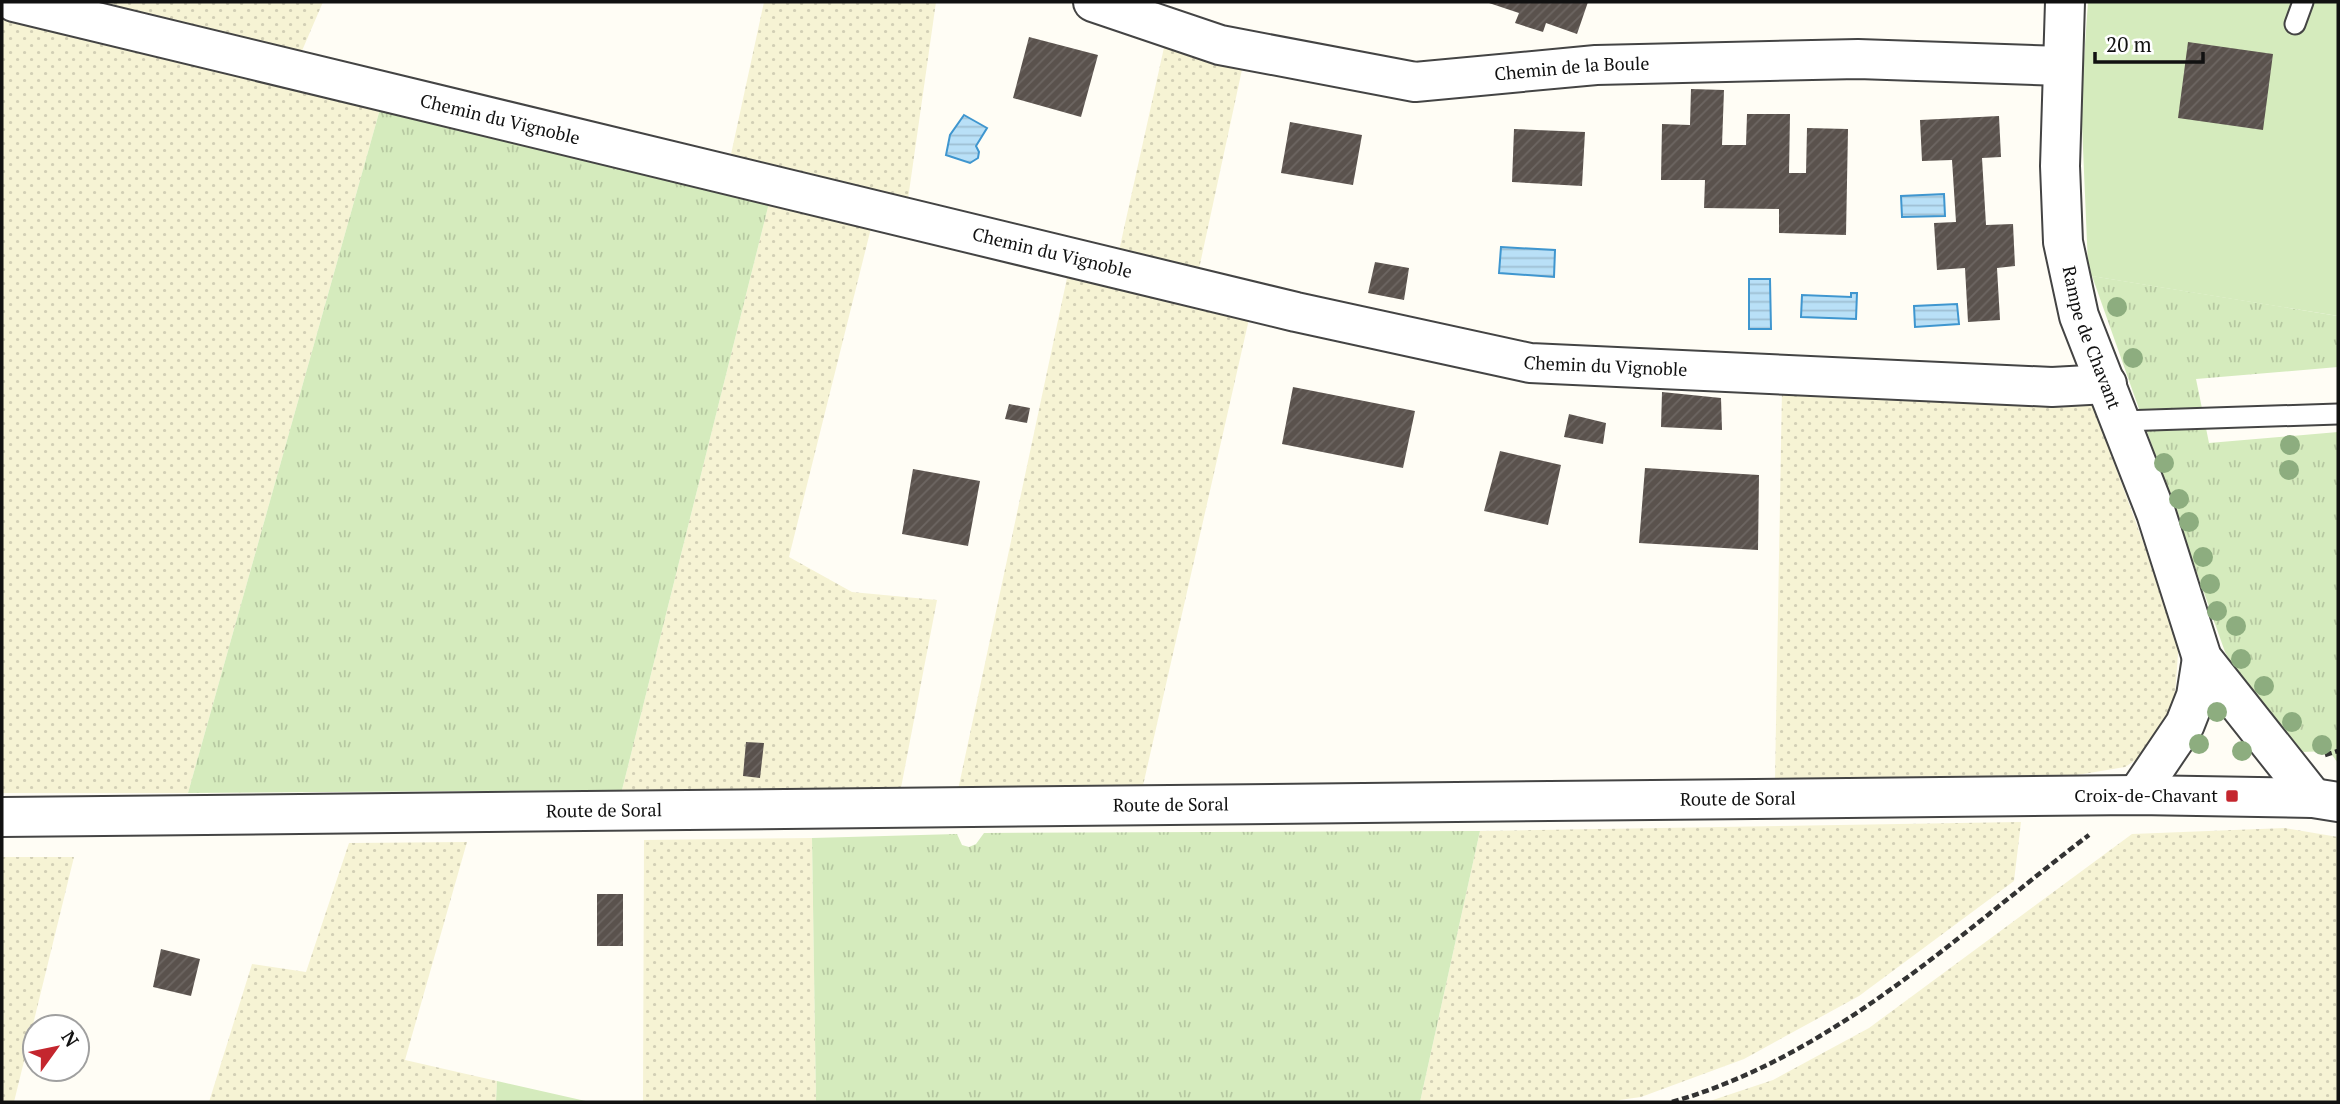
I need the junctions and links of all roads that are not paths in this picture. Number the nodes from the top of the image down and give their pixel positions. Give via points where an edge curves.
1 (13, 2) edge
2 (1093, 2) edge
3 (2065, 2) edge
4 (2304, 2) edge
5 (2295, 24) dead end
6 (2062, 66) junction
7 (2107, 384) junction
8 (2338, 414) edge
9 (2121, 421) junction
10 (2202, 658) junction
11 (2137, 794) junction
12 (2326, 800) edge
13 (2, 817) edge

1 - 7 street, Chemin du Vignoble via 1296,312 1530,363 2052,387
2 - 6 street, Chemin de la Boule via 1220,45 1415,82 1596,65 1707,62 1858,59
3 - 6 street, Rampe de Chavant
4 - 5 lane
6 - 7 street, Rampe de Chavant via 2063,242 2080,316
7 - 9 street, Rampe de Chavant
8 - 9 lane
9 - 10 street, Rampe de Chavant
10 - 11 street, Rampe de Chavant via 2196,696 2185,724
10 - 12 street, Rampe de Chavant
11 - 12 street, Route de Soral
11 - 13 street, Route de Soral

